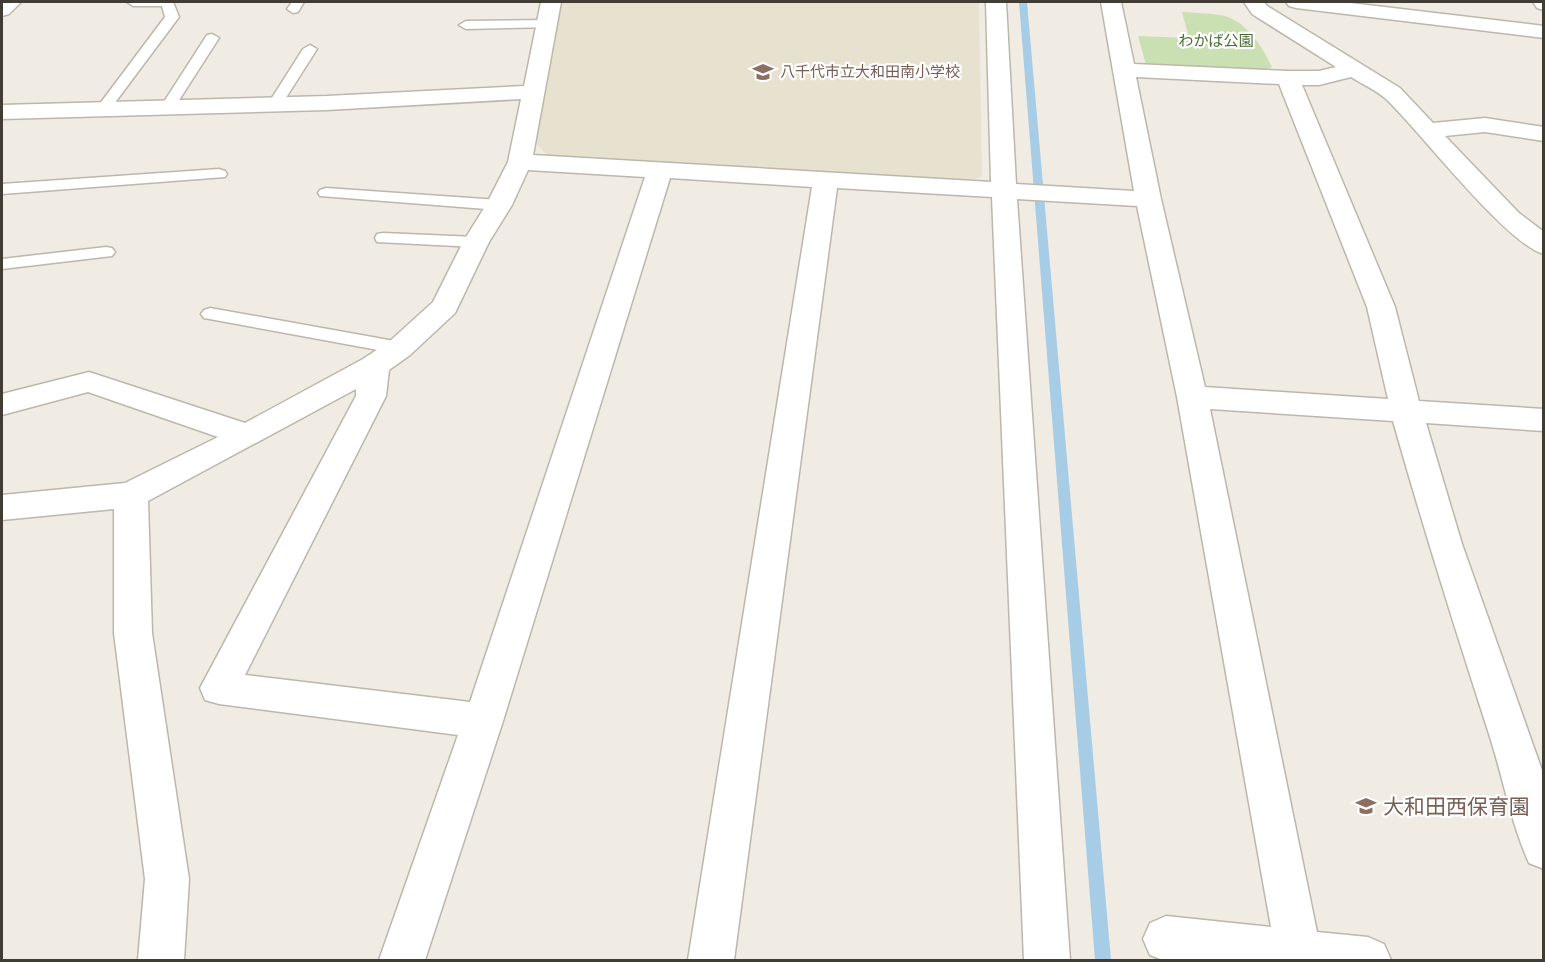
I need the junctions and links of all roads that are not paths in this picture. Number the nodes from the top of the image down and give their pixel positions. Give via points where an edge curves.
1 (11, 2) edge
2 (133, 2) edge
3 (167, 2) edge
4 (552, 2) edge
5 (996, 2) edge
6 (1111, 2) edge
7 (1254, 2) edge
8 (1296, 2) edge
9 (2, 10) edge
10 (547, 24) junction
11 (466, 26) dead end
12 (1544, 32) edge
13 (212, 38) dead end
14 (310, 50) dead end
15 (1355, 69) junction
16 (1125, 70) junction
17 (1288, 78) junction
18 (534, 92) junction
19 (275, 104) junction
20 (167, 108) junction
21 (103, 109) junction
22 (2, 111) edge
23 (1428, 130) junction
24 (1544, 134) edge
25 (520, 162) junction
26 (660, 170) junction
27 (219, 174) dead end
28 (826, 179) junction
29 (2, 189) edge
30 (1010, 190) junction
31 (326, 193) dead end
32 (1148, 198) junction
33 (499, 205) junction
34 (383, 238) dead end
35 (476, 242) junction
36 (1544, 246) edge
37 (106, 252) dead end
38 (2, 264) edge
39 (210, 314) dead end
40 (387, 357) junction
41 (1192, 397) junction
42 (2, 404) edge
43 (1406, 410) junction
44 (1544, 420) edge
45 (248, 435) junction
46 (131, 495) junction
47 (2, 507) edge
48 (483, 721) junction
49 (1544, 849) edge
50 (1166, 939) dead end
51 (1299, 957) edge
52 (161, 960) edge
53 (402, 960) edge
54 (711, 960) edge
55 (1047, 960) edge
56 (1368, 960) edge

1 - 9 street
2 - 3 lane
3 - 21 lane via 172,17
4 - 10 street
5 - 30 street
6 - 16 street
7 - 15 street via 1259,10
8 - 12 street
10 - 11 lane
10 - 18 street
13 - 20 lane
14 - 19 lane
15 - 17 street via 1318,78
15 - 23 street via 1392,93
16 - 17 street
16 - 32 street
17 - 43 street via 1381,307
18 - 19 street
18 - 25 street
19 - 20 street
20 - 21 street
21 - 22 street
23 - 24 street via 1485,125
23 - 36 street via 1510,218
25 - 26 street
25 - 33 street
26 - 28 street
26 - 48 street
27 - 29 lane
28 - 30 street
28 - 54 street
30 - 32 street
30 - 55 street
31 - 33 lane
32 - 41 street
33 - 35 street
34 - 35 lane
35 - 40 street via 445,307
37 - 38 lane
39 - 40 lane
40 - 45 street
40 - 48 street via 371,396 219,688
41 - 43 street
41 - 51 street
42 - 45 street via 89,382
43 - 44 street
43 - 49 street
45 - 46 street
46 - 47 street
46 - 52 street via 133,633 167,879
48 - 53 street
50 - 51 street
51 - 56 street

